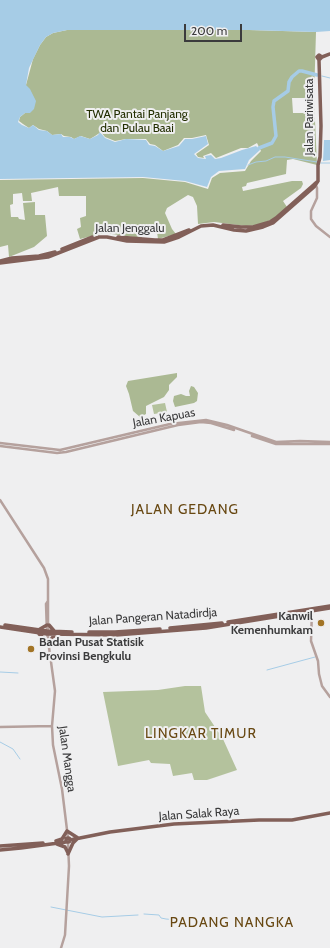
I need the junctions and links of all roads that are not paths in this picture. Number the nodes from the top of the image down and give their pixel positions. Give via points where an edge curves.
1 (330, 54) edge
2 (316, 183) junction
3 (330, 236) edge
4 (0, 262) edge
5 (0, 443) edge
6 (330, 443) edge
7 (0, 446) edge
8 (16, 447) junction
9 (0, 500) edge
10 (330, 607) edge
11 (312, 610) junction
12 (48, 625) junction
13 (0, 626) edge
14 (38, 631) junction
15 (55, 633) junction
16 (48, 634) junction
17 (49, 644) junction
18 (330, 697) edge
19 (52, 726) junction
20 (0, 727) edge
21 (330, 813) edge
22 (67, 831) junction
23 (79, 838) junction
24 (68, 841) junction
25 (56, 842) junction
26 (0, 846) edge
27 (0, 850) edge
28 (68, 853) junction
29 (61, 948) edge

1 - 2 main road, Jalan Pariwisata via 320,58 320,157
2 - 3 street via 317,198 311,215 314,224
2 - 4 main road, Jalan Jenggalu via 278,220 246,231 213,225 201,226 164,242 102,237 39,259
5 - 8 street, Jalan Kapuas
6 - 8 street, Jalan Kapuas via 276,442 206,420 170,424 62,450
7 - 8 street, Jalan Kapuas
9 - 12 street, Jalan Mangga via 46,572
10 - 11 main road, Jalan Pangeran Natadirdja
11 - 15 main road, Jalan Pangeran Natadirdja via 190,628 128,633
11 - 18 street via 311,641 318,661 322,686
12 - 14 main road
12 - 15 main road
12 - 16 street, Jalan Mangga
13 - 14 main road, Jalan Pangeran Natadirdja
14 - 16 main road, Jalan Pangeran Natadirdja
14 - 17 main road
15 - 16 main road, Jalan Pangeran Natadirdja
15 - 17 main road
16 - 17 street, Jalan Mangga
17 - 19 street, Jalan Mangga via 55,691
19 - 20 street
19 - 22 street, Jalan Mangga
21 - 23 main road, Jalan Salak Raya via 292,820 174,824
22 - 23 main road
22 - 24 street, Jalan Mangga
22 - 25 main road via 62,839
23 - 24 main road, Jalan Salak Raya
23 - 28 main road
24 - 25 main road, Jalan Salak Raya
24 - 28 street, Jalan Mangga
25 - 26 main road
25 - 27 main road
25 - 28 main road
28 - 29 street, Jalan Mangga via 65,935

